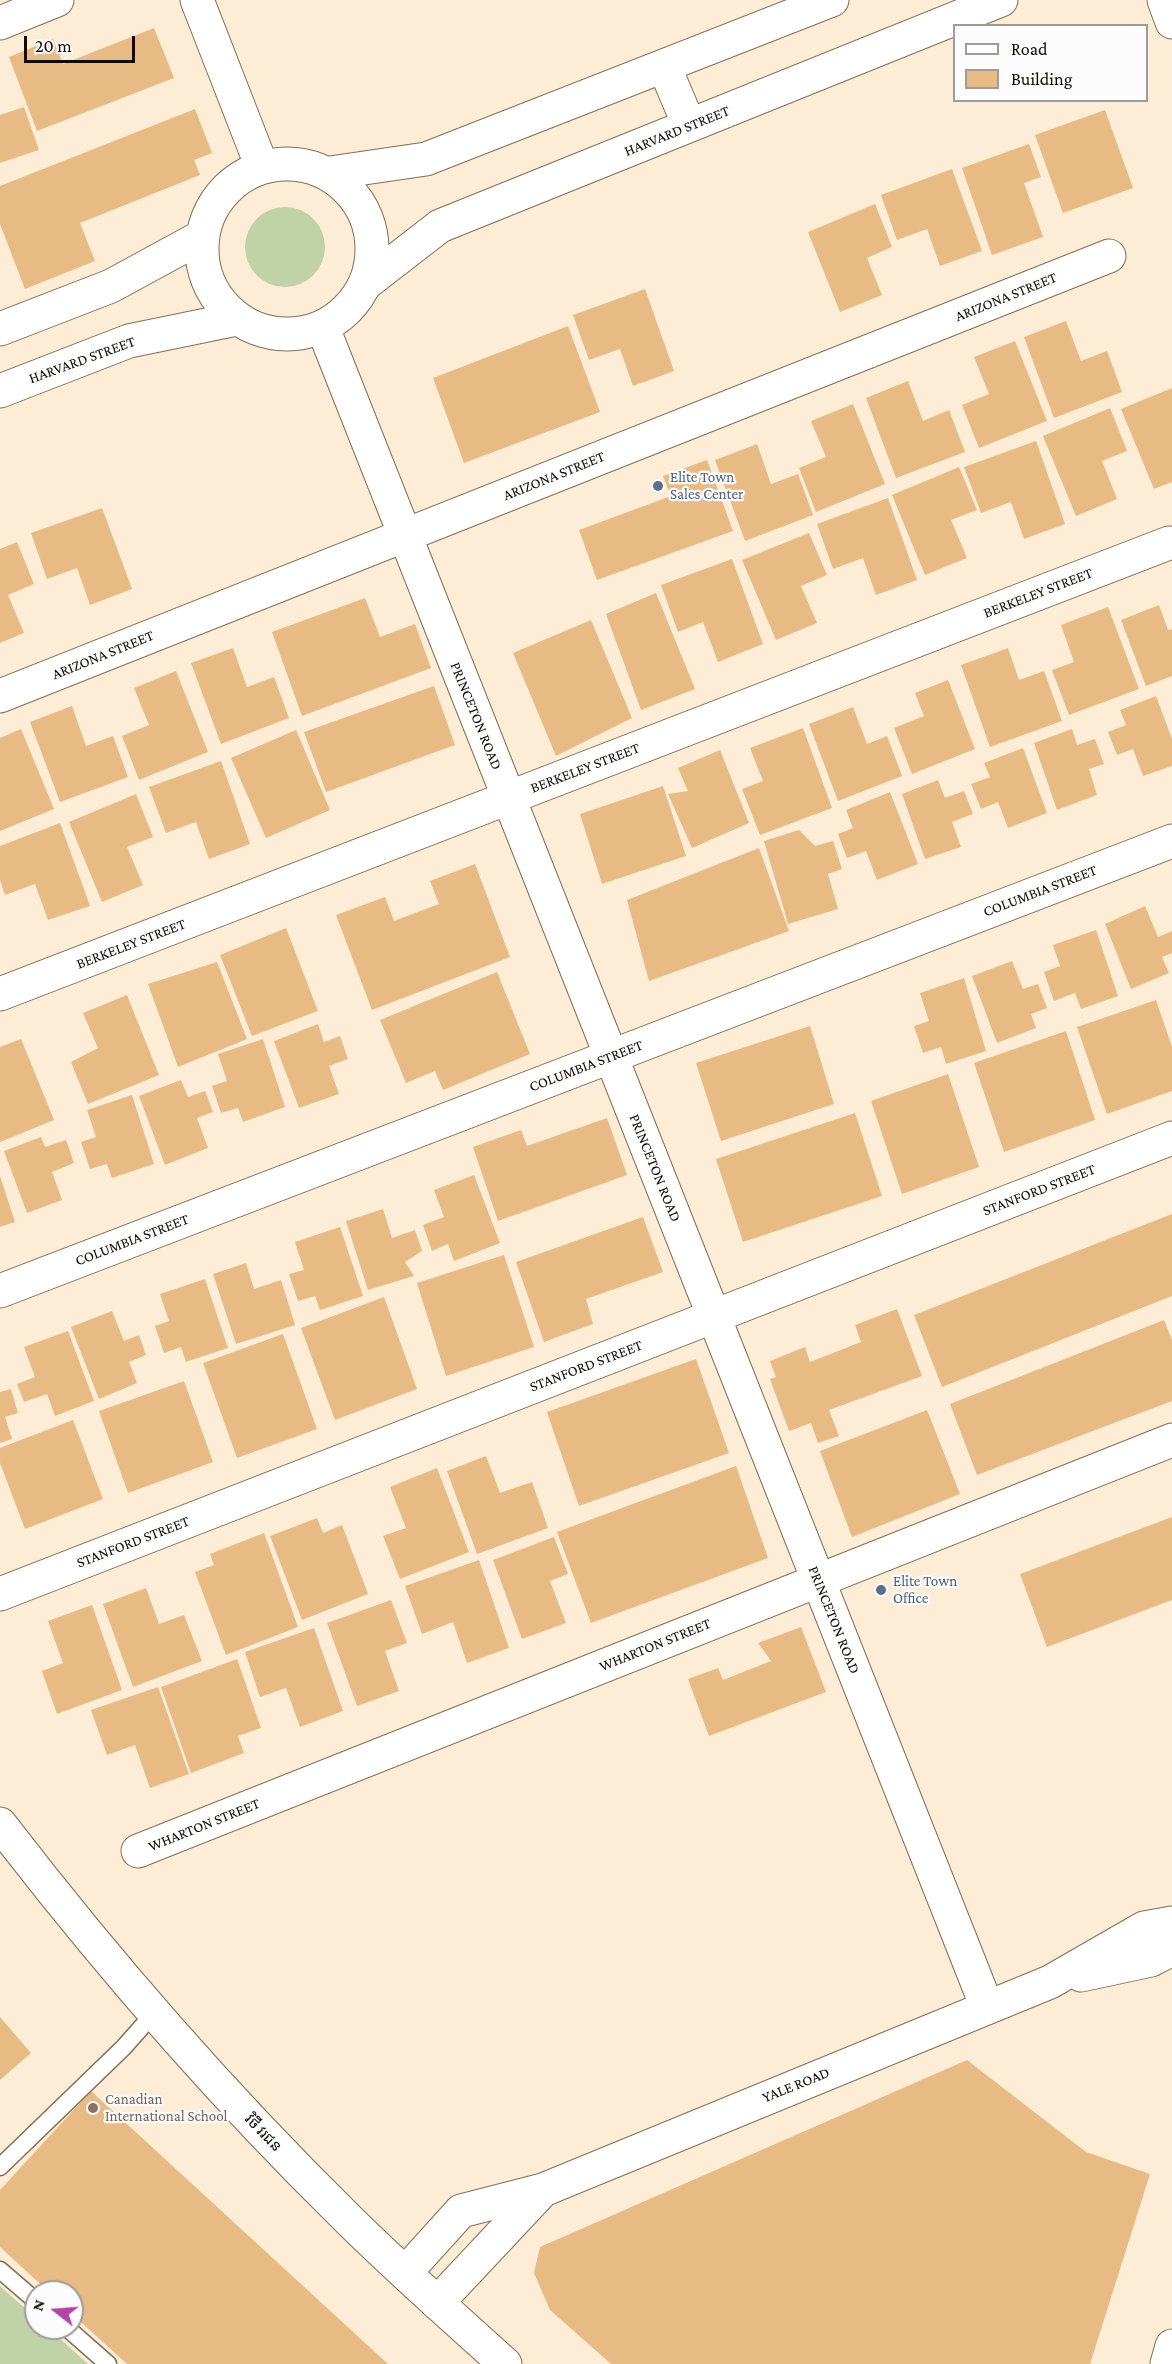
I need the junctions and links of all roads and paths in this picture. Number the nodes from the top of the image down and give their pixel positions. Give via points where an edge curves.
1 (57, 0) edge
2 (197, 0) edge
3 (832, 0) edge
4 (1001, 0) edge
5 (1164, 0) edge
6 (1172, 22) edge
7 (0, 23) edge
8 (664, 66) junction
9 (689, 125) junction
10 (262, 167) junction
11 (330, 173) junction
12 (201, 237) junction
13 (1109, 256) dead end
14 (365, 284) junction
15 (236, 319) junction
16 (323, 328) junction
17 (0, 329) edge
18 (0, 391) edge
19 (405, 536) junction
20 (1169, 543) dead end
21 (0, 696) edge
22 (508, 798) junction
23 (1172, 840) edge
24 (0, 994) edge
25 (611, 1056) junction
26 (1172, 1138) edge
27 (0, 1291) edge
28 (714, 1316) junction
29 (1172, 1440) edge
30 (818, 1581) junction
31 (0, 1594) edge
32 (0, 1824) edge
33 (138, 1851) dead end
34 (1172, 1923) edge
35 (1172, 1949) edge
36 (1050, 1982) junction
37 (987, 2007) junction
38 (154, 2013) junction
39 (0, 2167) edge
40 (543, 2190) junction
41 (0, 2270) edge
42 (405, 2273) junction
43 (24, 2291) edge
44 (437, 2303) junction
45 (81, 2340) edge
46 (1172, 2346) edge
47 (108, 2364) edge
48 (505, 2364) edge
49 (1167, 2364) edge

1 - 7 street
2 - 10 street
3 - 8 street
4 - 9 street, HARVARD STREET
5 - 6 street
8 - 9 street
8 - 11 street via 426,159
9 - 14 street, HARVARD STREET via 440,226
10 - 11 street via 300,163
10 - 12 street via 245,173 217,198
11 - 14 street via 356,197 369,226 372,253
12 - 15 street via 205,276 213,293
12 - 17 street via 111,286
13 - 19 street, ARIZONA STREET
14 - 16 street via 348,309
15 - 16 street via 270,333 300,334
15 - 18 street, HARVARD STREET via 129,341
16 - 19 street, PRINCETON ROAD
19 - 21 street, ARIZONA STREET
19 - 22 street, PRINCETON ROAD
20 - 22 street, BERKELEY STREET
22 - 24 street, BERKELEY STREET
22 - 25 street, PRINCETON ROAD
23 - 25 street, COLUMBIA STREET
25 - 27 street, COLUMBIA STREET
25 - 28 street, PRINCETON ROAD
26 - 28 street, STANFORD STREET
28 - 30 street, PRINCETON ROAD
28 - 31 street, STANFORD STREET
29 - 30 street, WHARTON STREET
30 - 33 street, WHARTON STREET
30 - 37 street, PRINCETON ROAD
32 - 38 street, វិថី វរជន
34 - 36 street, YALE ROAD via 1144,1928
35 - 36 street, YALE ROAD via 1152,1960
36 - 37 street, YALE ROAD
37 - 40 street, YALE ROAD
38 - 39 lane
38 - 42 street, វិថី វរជន via 269,2139
40 - 42 street, YALE ROAD via 461,2211
40 - 44 street, YALE ROAD
41 - 43 lane
42 - 44 street, វិថី វរជន
44 - 48 street, វិថី វរជន
45 - 47 lane
46 - 49 street

